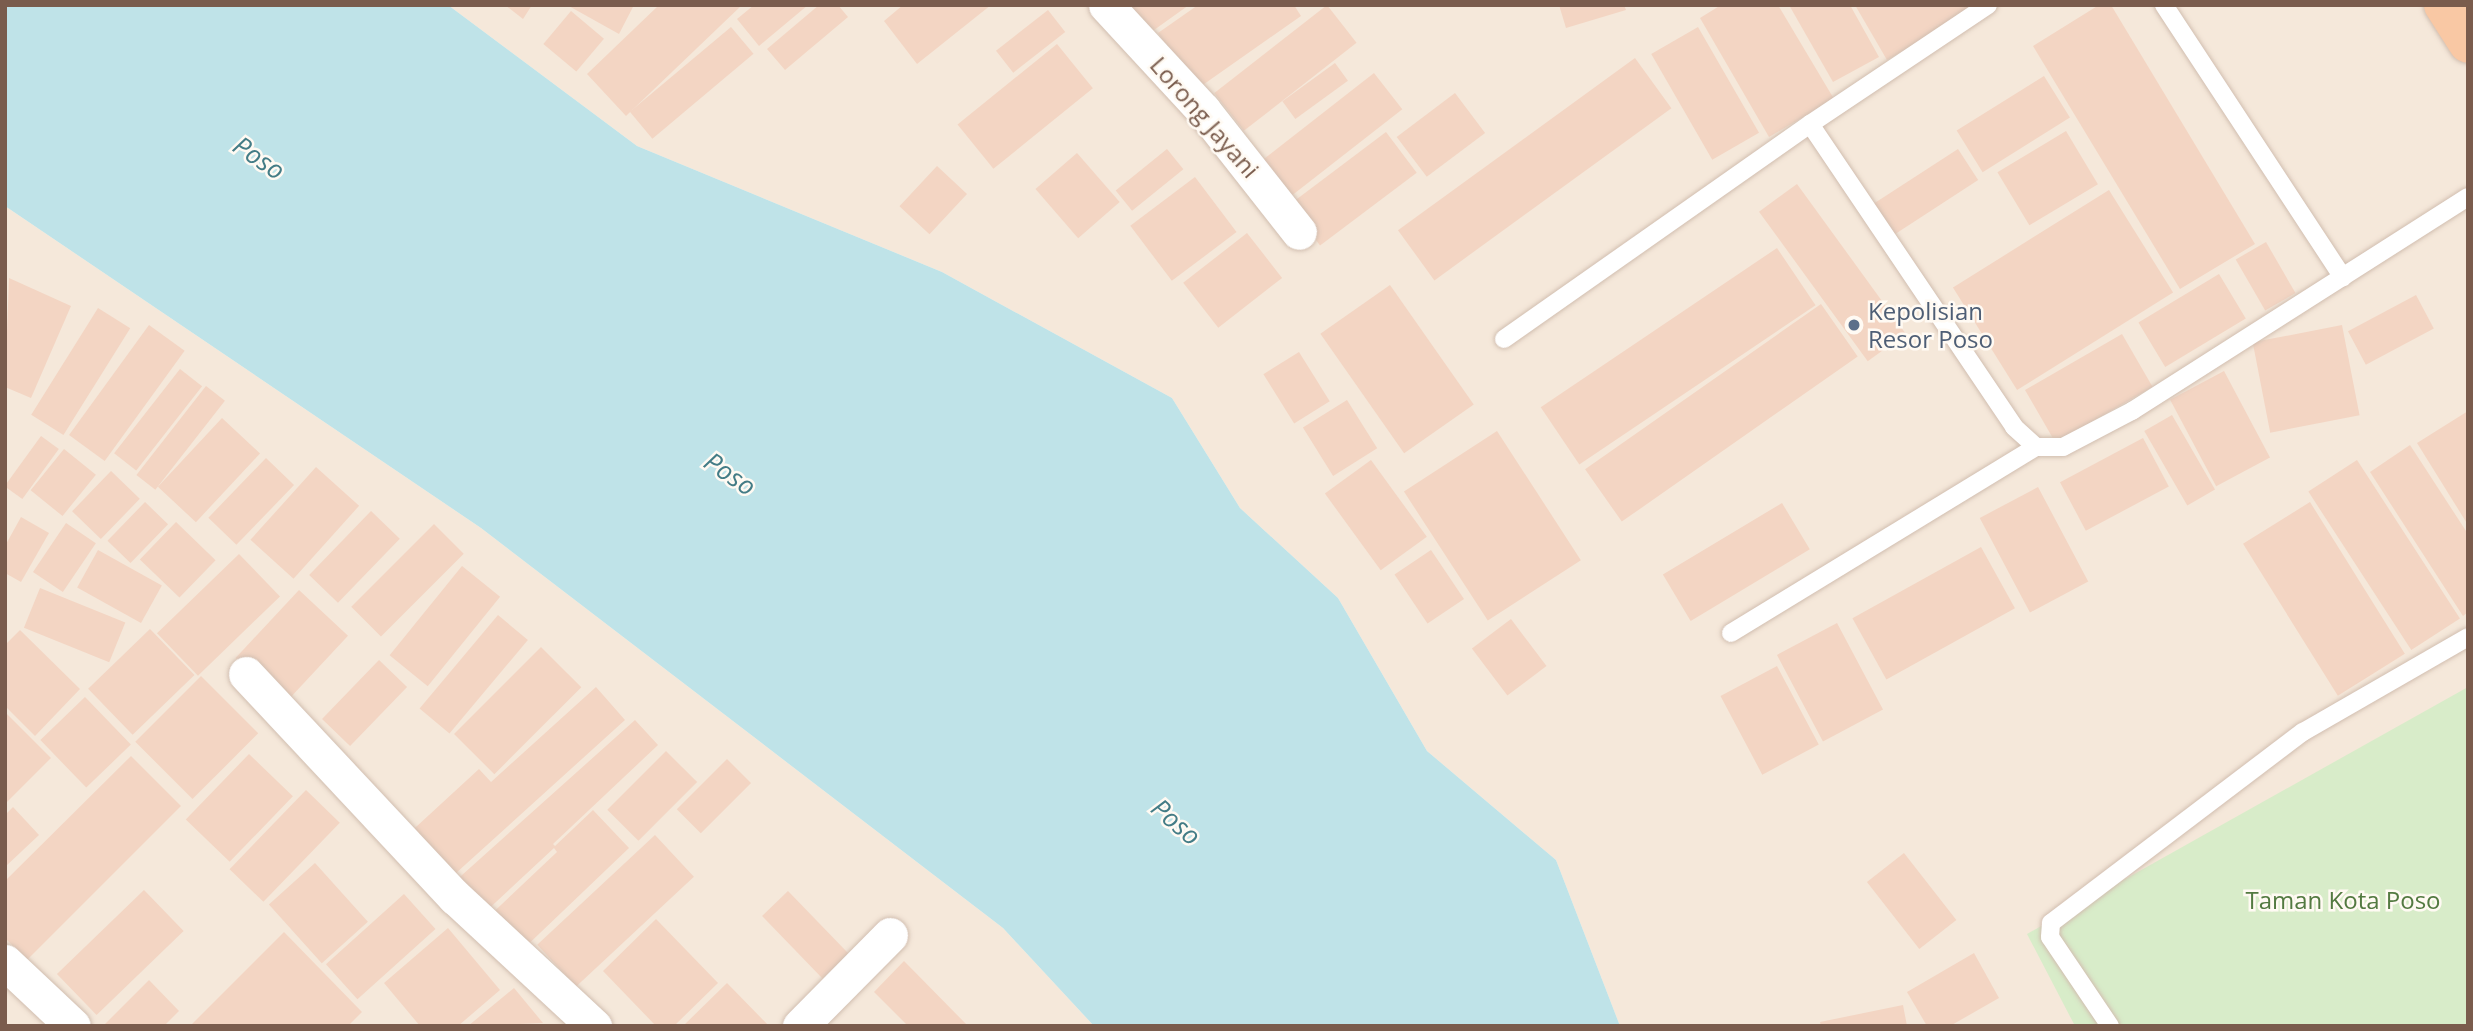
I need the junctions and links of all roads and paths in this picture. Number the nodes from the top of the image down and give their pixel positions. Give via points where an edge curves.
1 (1106, 5) edge
2 (1988, 5) edge
3 (2164, 5) edge
4 (2443, 5) edge
5 (2468, 44) edge
6 (1810, 124) junction
7 (2468, 197) edge
8 (1299, 232) dead end
9 (2343, 278) junction
10 (1504, 340) dead end
11 (2036, 447) junction
12 (1731, 633) dead end
13 (2468, 637) edge
14 (246, 674) dead end
15 (890, 935) dead end
16 (5, 962) edge
17 (73, 1026) edge
18 (594, 1026) edge
19 (800, 1026) edge
20 (2110, 1026) edge

1 - 8 street, Lorong Jayani via 1203,110
2 - 6 lane
3 - 9 lane
4 - 5 highway
6 - 10 lane
6 - 11 lane via 2014,427
7 - 9 lane
9 - 11 lane via 2132,411 2063,447
11 - 12 lane
13 - 20 lane via 2303,732 2051,923 2050,937
14 - 18 street via 455,897
15 - 19 street
16 - 17 street

